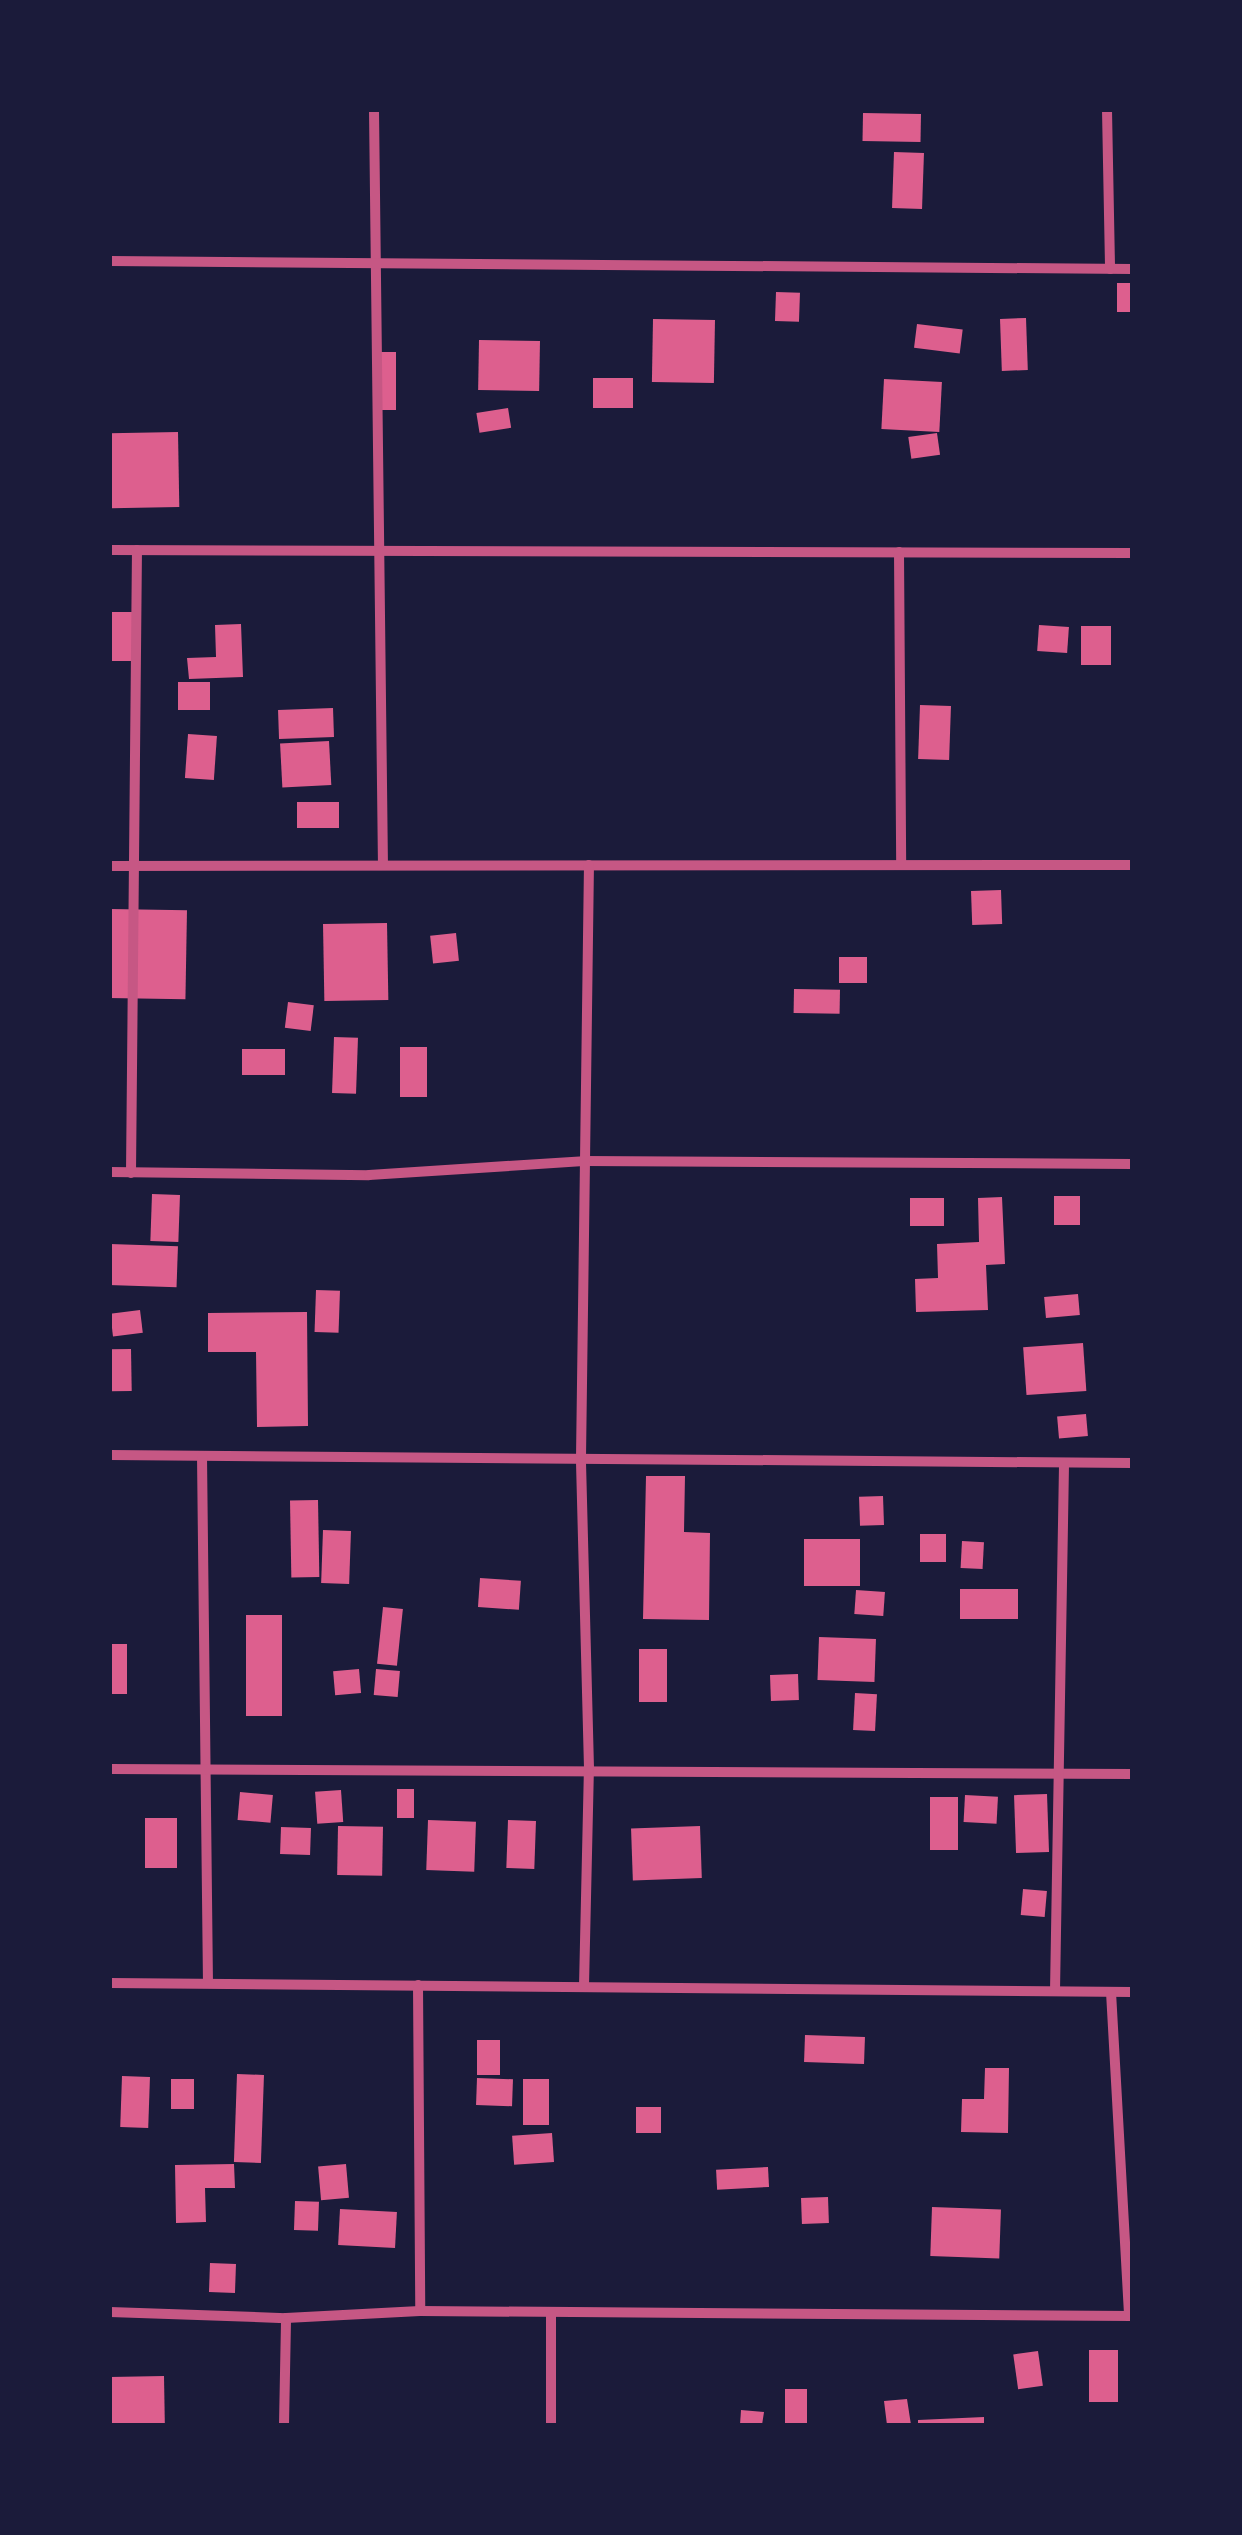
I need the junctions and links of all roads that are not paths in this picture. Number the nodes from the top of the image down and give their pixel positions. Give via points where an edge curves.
1 (374, 110) edge
2 (1108, 110) edge
3 (110, 261) edge
4 (373, 263) junction
5 (1110, 269) junction
6 (1132, 269) edge
7 (110, 550) edge
8 (137, 550) junction
9 (383, 551) junction
10 (899, 552) junction
11 (1132, 553) edge
12 (383, 865) junction
13 (589, 865) junction
14 (901, 865) junction
15 (1132, 865) edge
16 (110, 866) edge
17 (134, 866) junction
18 (584, 1161) junction
19 (1132, 1164) edge
20 (110, 1172) edge
21 (131, 1173) junction
22 (110, 1455) edge
23 (202, 1456) junction
24 (581, 1458) junction
25 (1064, 1463) junction
26 (1132, 1463) edge
27 (589, 1768) junction
28 (110, 1769) edge
29 (204, 1769) junction
30 (1058, 1774) junction
31 (1132, 1774) edge
32 (208, 1982) junction
33 (110, 1983) edge
34 (418, 1985) junction
35 (584, 1986) junction
36 (1055, 1991) junction
37 (1111, 1992) junction
38 (1132, 1992) edge
39 (420, 2311) junction
40 (110, 2312) edge
41 (552, 2312) junction
42 (1131, 2316) edge
43 (286, 2318) junction
44 (284, 2425) edge
45 (552, 2425) edge

1 - 4 street
2 - 5 street
3 - 4 street
4 - 5 street
4 - 9 street
5 - 6 street
7 - 8 street
8 - 9 street
8 - 17 street
9 - 10 street
9 - 12 street
10 - 11 street
10 - 14 street
12 - 13 street
12 - 17 street
13 - 14 street
13 - 18 street
14 - 15 street
16 - 17 street
17 - 21 street
18 - 19 street
18 - 21 street via 370,1175
18 - 24 street
20 - 21 street
22 - 23 street
23 - 24 street
23 - 29 street
24 - 25 street
24 - 27 street
25 - 26 street
25 - 30 street
27 - 29 street
27 - 30 street
27 - 35 street
28 - 29 street
29 - 32 street
30 - 31 street
30 - 36 street
32 - 33 street
32 - 34 street
34 - 35 street
34 - 39 street
35 - 36 street
36 - 37 street
37 - 38 street
37 - 42 street
39 - 41 street
39 - 43 street
40 - 43 street
41 - 42 street
41 - 45 street
43 - 44 street

